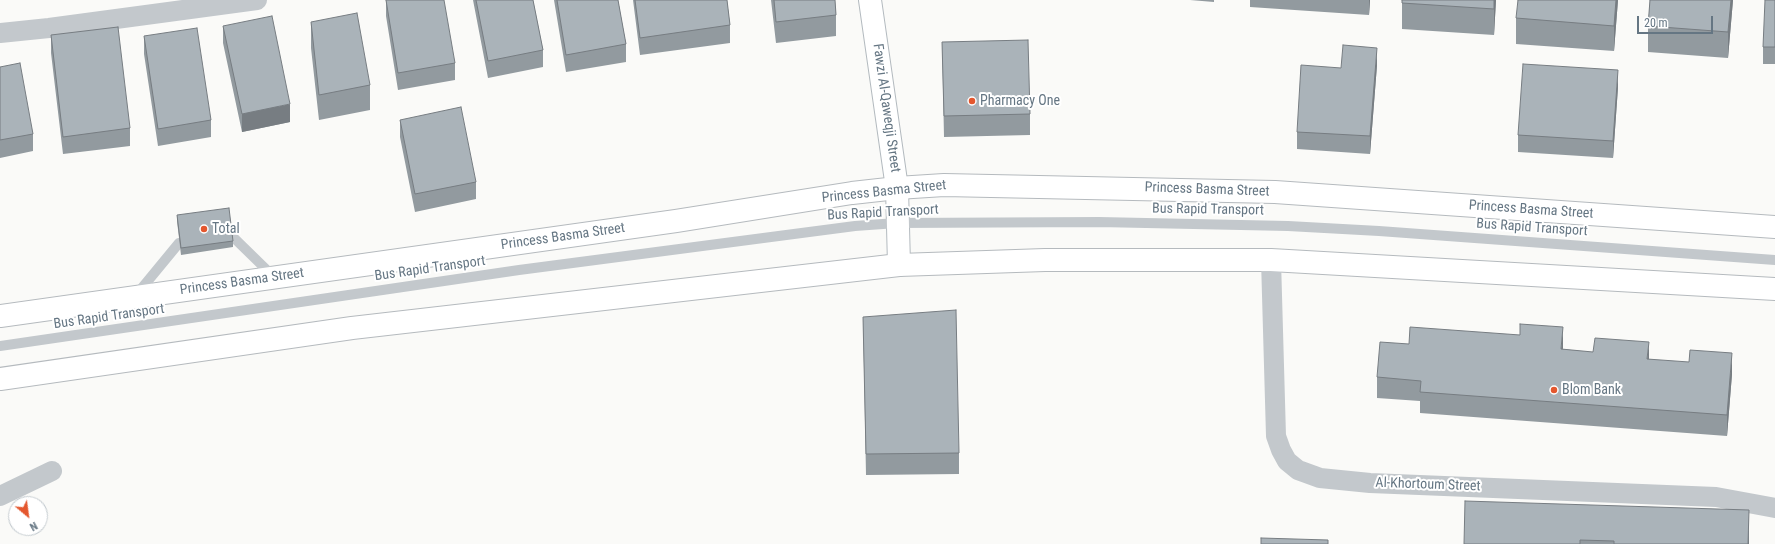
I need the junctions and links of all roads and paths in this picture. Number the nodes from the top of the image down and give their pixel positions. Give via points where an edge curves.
1 (257, 0) edge
2 (870, 0) edge
3 (229, 2) edge
4 (0, 32) edge
5 (897, 188) junction
6 (897, 223) junction
7 (1775, 227) edge
8 (232, 236) edge
9 (180, 243) edge
10 (1271, 260) junction
11 (1775, 260) edge
12 (899, 264) junction
13 (276, 278) junction
14 (1775, 289) edge
15 (135, 297) junction
16 (0, 316) edge
17 (0, 346) edge
18 (0, 379) edge
19 (52, 471) dead end
20 (0, 496) edge
21 (1775, 508) edge

1 - 3 street
2 - 5 main road, Fawzi Al-Qaweqji Street
3 - 4 street via 49,28
5 - 6 main road, Fawzi Al-Qaweqji Street
5 - 7 main road, Princess Basma Street via 944,185 1275,192
5 - 13 main road, Princess Basma Street
6 - 11 lane, Bus Rapid Transport via 1099,222 1288,226
6 - 12 main road, Fawzi Al-Qaweqji Street
6 - 17 lane, Bus Rapid Transport via 855,226 520,270
8 - 13 lane
9 - 15 lane
10 - 12 main road via 1045,260
10 - 14 main road
10 - 21 street, Al-Khortoum Street via 1276,436 1287,461 1298,470 1320,478 1370,483 1716,497
12 - 18 main road via 352,328
13 - 15 main road, Princess Basma Street
15 - 16 main road, Princess Basma Street
19 - 20 street

